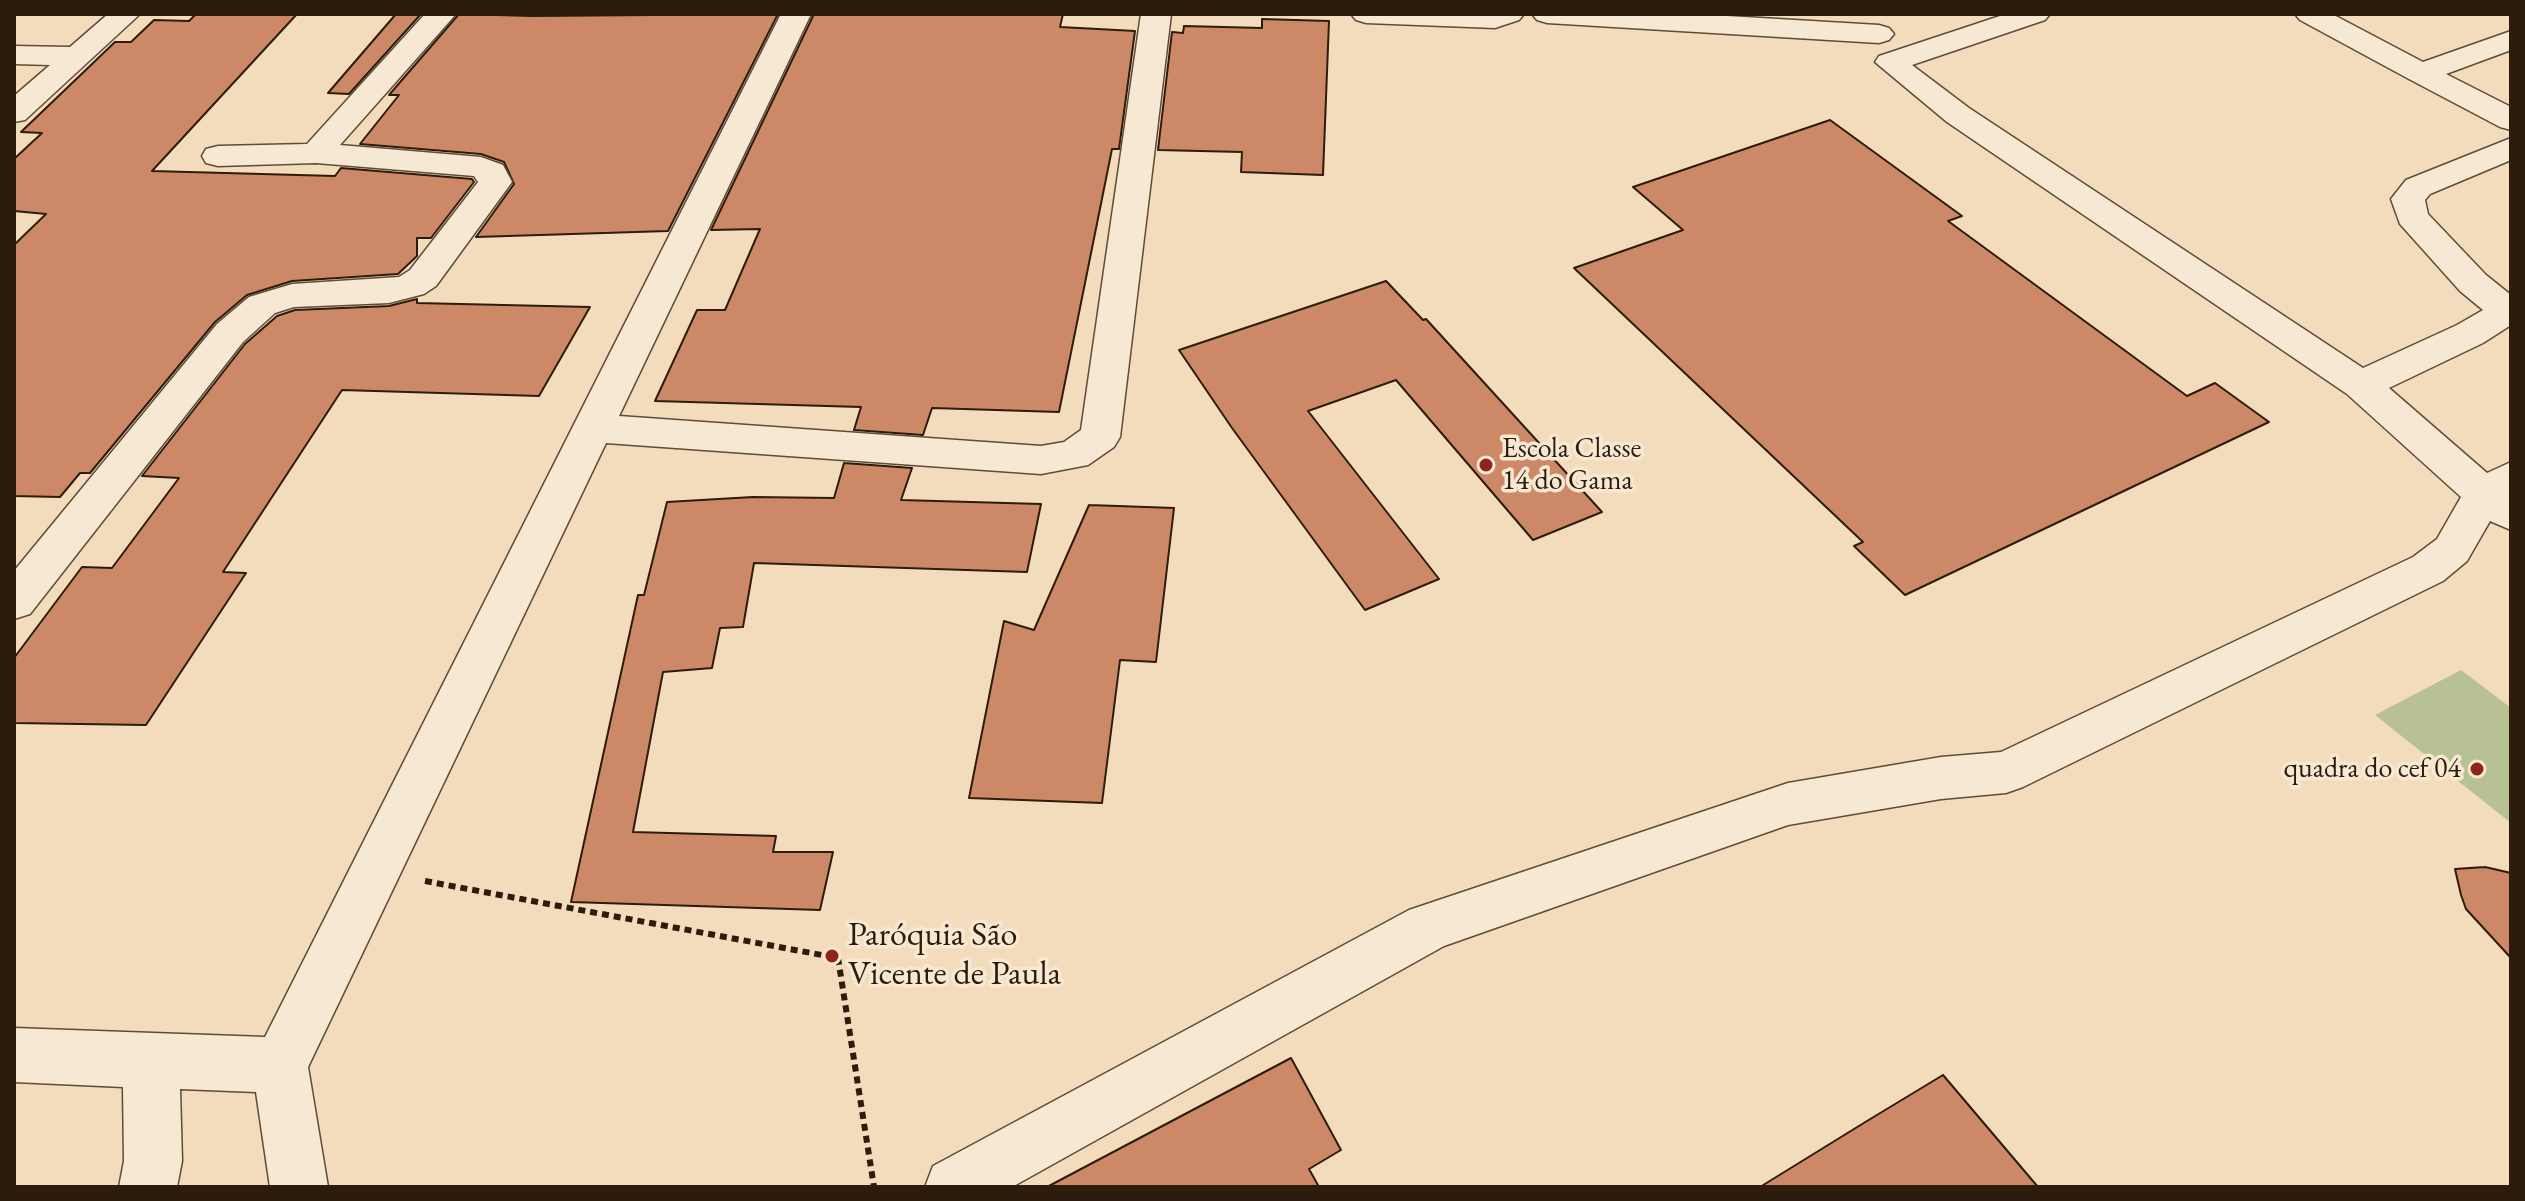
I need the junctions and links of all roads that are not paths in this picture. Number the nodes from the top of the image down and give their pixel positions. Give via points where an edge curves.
1 (125, 14) edge
2 (441, 14) edge
3 (796, 14) edge
4 (1156, 14) edge
5 (1366, 14) edge
6 (1509, 14) edge
7 (1547, 14) edge
8 (2035, 14) edge
9 (2310, 14) edge
10 (1880, 37) edge
11 (2511, 40) edge
12 (14, 55) edge
13 (77, 56) junction
14 (2420, 73) junction
15 (14, 113) edge
16 (2511, 120) edge
17 (2511, 148) edge
18 (316, 153) junction
19 (218, 156) dead end
20 (2509, 310) edge
21 (2361, 385) junction
22 (593, 428) junction
23 (2502, 495) edge
24 (22, 580) edge
25 (14, 1055) edge
26 (151, 1060) junction
27 (280, 1065) junction
28 (148, 1187) edge
29 (299, 1187) edge
30 (954, 1187) edge

1 - 13 street
2 - 18 street
3 - 22 street
4 - 22 street via 1100,437 1074,455 1041,460
5 - 6 street via 1495,19
7 - 10 street
8 - 10 street
9 - 14 street
10 - 21 street via 1958,115
11 - 14 street
12 - 13 street
13 - 15 street
14 - 16 street
17 - 20 street via 2418,187 2408,199 2412,217 2473,283
18 - 19 street
18 - 24 street via 481,167 495,182 423,278 411,286 292,296 262,305 230,333
20 - 21 street
21 - 23 street
22 - 27 street
23 - 30 street via 2428,569 2006,772 1788,804 1428,927
25 - 26 street
26 - 27 street
26 - 28 street via 153,1161
27 - 29 street

